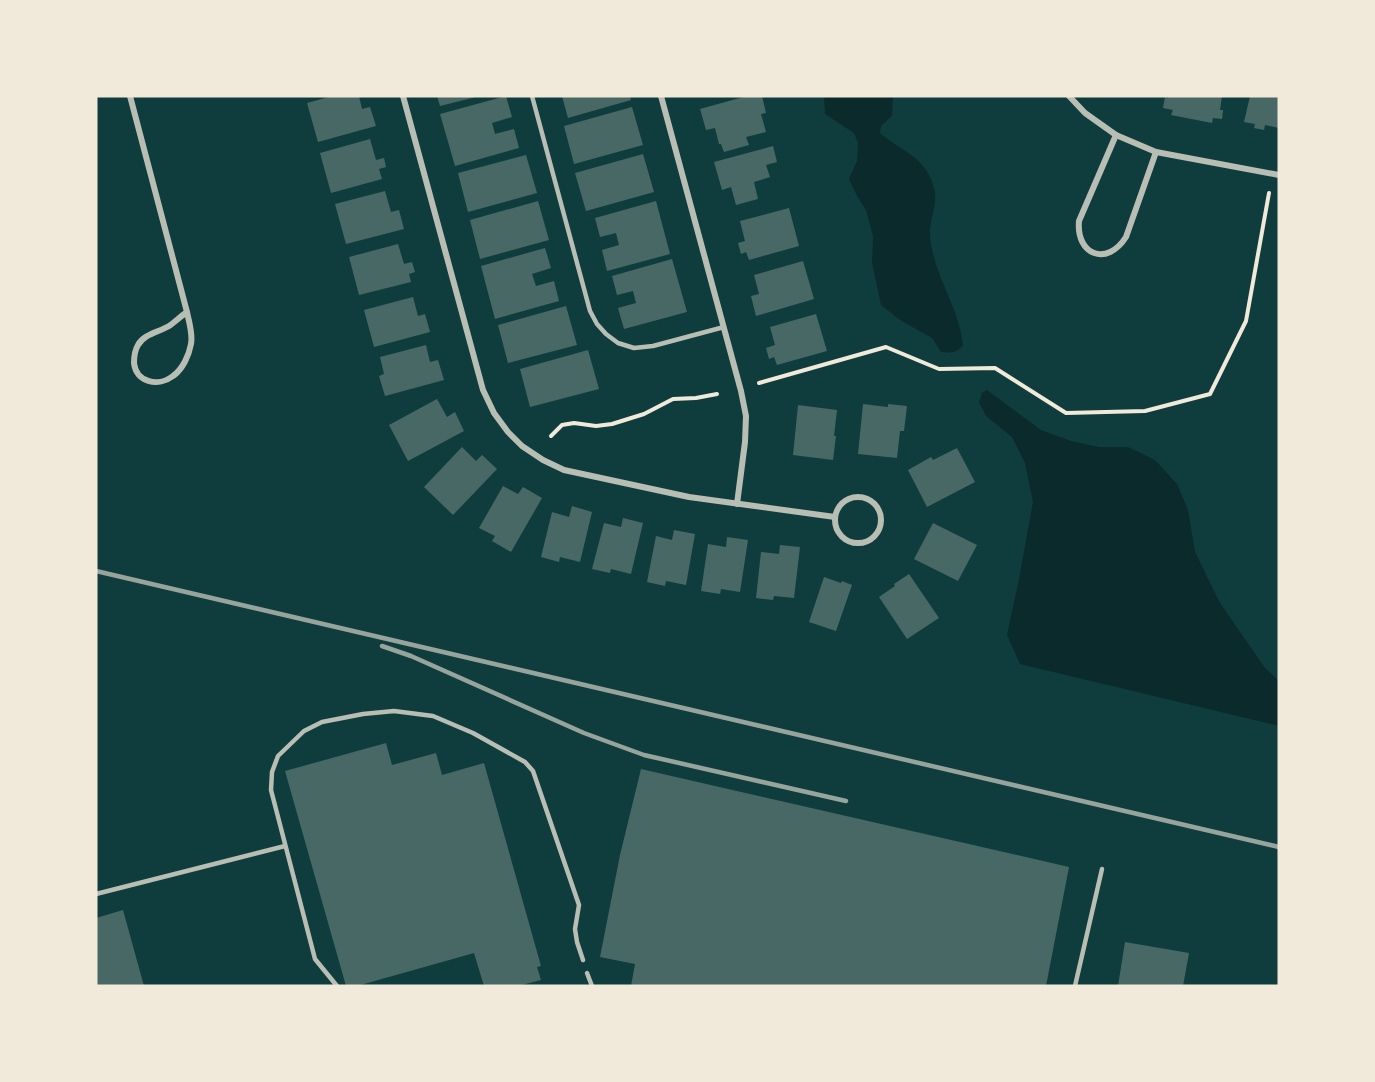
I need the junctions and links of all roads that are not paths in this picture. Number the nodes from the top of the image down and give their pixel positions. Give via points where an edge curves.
1 (130, 96) edge
2 (403, 96) edge
3 (532, 96) edge
4 (662, 96) edge
5 (1069, 96) edge
6 (1116, 135) junction
7 (1156, 152) junction
8 (1279, 175) edge
9 (188, 312) junction
10 (724, 327) junction
11 (737, 504) junction
12 (835, 517) junction
13 (285, 846) junction
14 (1102, 869) dead end
15 (96, 894) edge
16 (583, 960) dead end
17 (588, 972) dead end
18 (337, 986) edge
19 (592, 986) edge
20 (1075, 986) edge

1 - 9 street
2 - 11 street via 483,390 508,432 522,446 564,470
3 - 10 lane via 590,311 597,324 618,343 634,348
4 - 10 street
5 - 6 street
6 - 7 street
6 - 7 street via 1079,221 1082,242 1099,255 1111,252 1126,237
7 - 8 street
9 - 9 street via 137,346 134,359 139,377 160,382 173,377 180,368 192,341
10 - 11 street via 746,416
11 - 12 street
12 - 12 street via 835,527 849,543 870,541 882,524 876,504 867,498 846,500
13 - 15 lane
13 - 16 lane via 270,790 278,756 291,742 322,722 363,714 394,711 433,716 473,733 525,762 533,771 579,905 575,929
13 - 18 lane via 315,959
14 - 20 lane
17 - 19 lane

